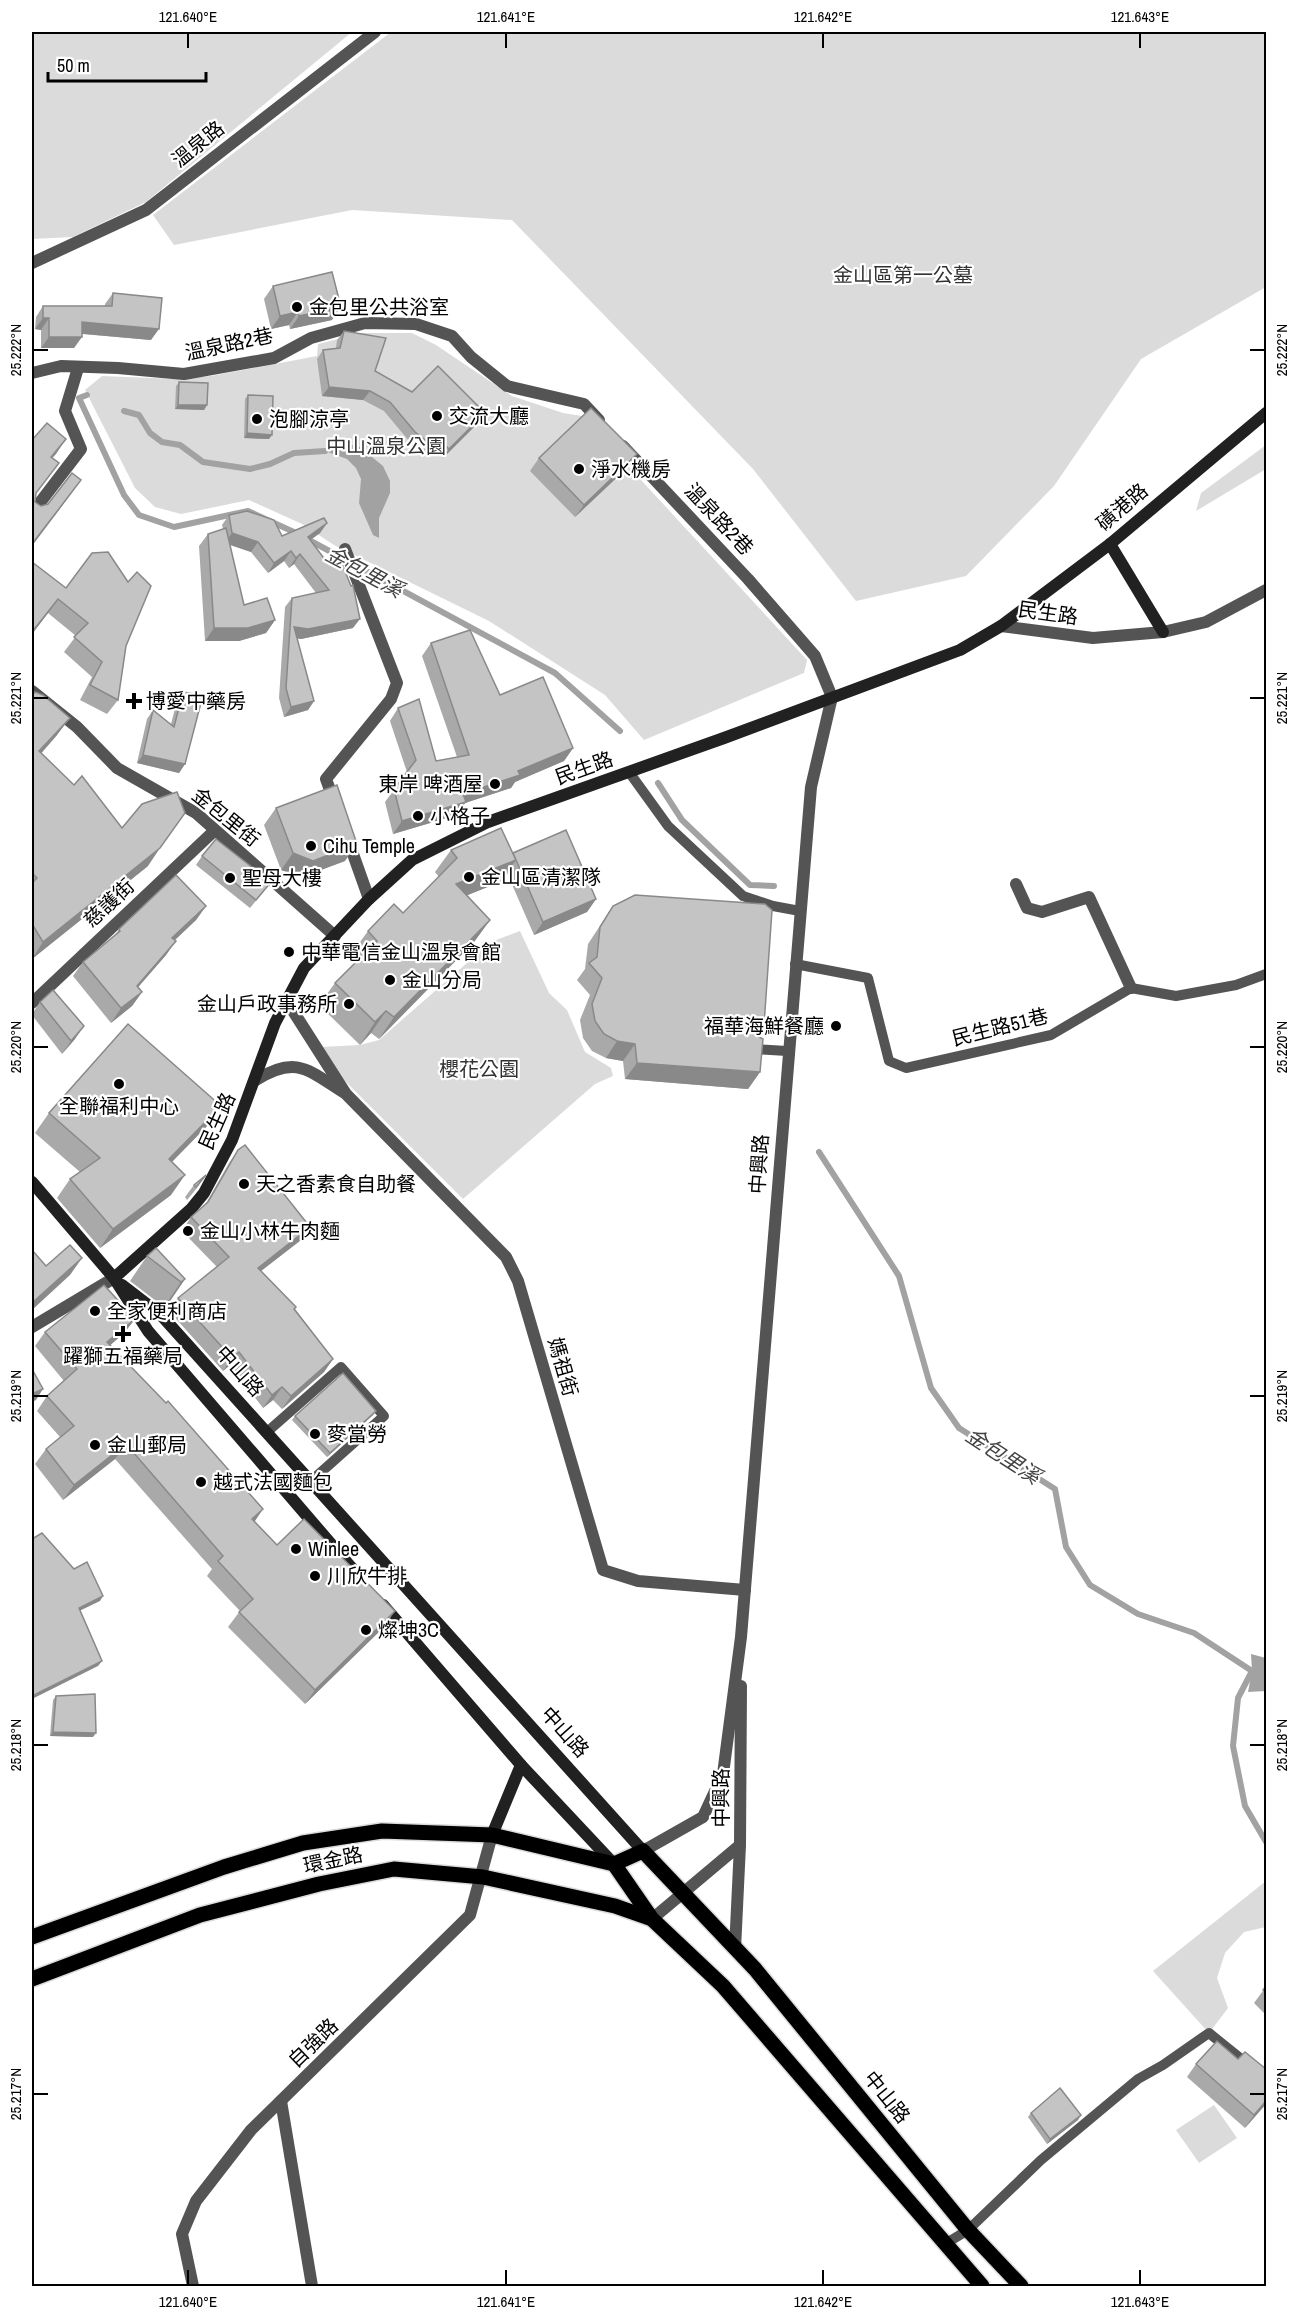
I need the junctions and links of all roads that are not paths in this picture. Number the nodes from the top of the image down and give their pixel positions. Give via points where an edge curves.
1 (375, 32) edge
2 (32, 263) edge
3 (78, 368) junction
4 (32, 373) edge
5 (1266, 413) edge
6 (32, 513) edge
7 (1110, 544) junction
8 (345, 549) dead end
9 (1266, 590) edge
10 (1001, 626) junction
11 (1163, 632) junction
12 (32, 691) edge
13 (832, 697) junction
14 (629, 772) junction
15 (214, 831) junction
16 (1016, 884) dead end
17 (369, 899) junction
18 (800, 911) junction
19 (335, 936) junction
20 (795, 964) junction
21 (1266, 974) edge
22 (1131, 988) junction
23 (286, 1000) junction
24 (32, 1004) edge
25 (752, 1049) edge
26 (787, 1051) junction
27 (256, 1080) junction
28 (346, 1094) junction
29 (32, 1182) edge
30 (114, 1278) junction
31 (32, 1327) edge
32 (267, 1432) junction
33 (311, 1481) junction
34 (745, 1590) junction
35 (741, 1637) junction
36 (521, 1765) junction
37 (492, 1835) junction
38 (740, 1845) junction
39 (643, 1851) junction
40 (614, 1864) junction
41 (483, 1877) junction
42 (683, 1893) junction
43 (652, 1919) junction
44 (32, 1937) edge
45 (735, 1948) junction
46 (32, 1979) edge
47 (1266, 2079) edge
48 (281, 2101) junction
49 (968, 2230) junction
50 (945, 2244) junction
51 (193, 2286) edge
52 (312, 2286) edge
53 (982, 2286) edge
54 (1021, 2286) edge

1 - 2 street, 溫泉路 via 146,210
3 - 4 street, 溫泉路2巷 via 61,366
3 - 6 street via 65,411 81,449
3 - 13 street, 溫泉路2巷 via 184,374 274,358 311,338 365,323 416,324 452,336 507,386 584,404 815,656
5 - 7 street, 磺港路
7 - 10 street, 磺港路
7 - 11 street
8 - 17 street via 396,683 391,699 326,779
9 - 11 street, 民生路 via 1206,622
10 - 11 street, 民生路 via 1092,638
10 - 13 street, 民生路 via 960,650
12 - 15 street, 金包里街 via 77,727 117,768 196,813
13 - 14 street, 民生路
13 - 18 street, 中興路 via 811,787
14 - 17 street, 民生路 via 488,822 412,860
14 - 18 lane via 668,826 743,896
15 - 19 street, 金包里街
15 - 24 street, 慈護街
16 - 22 street via 1026,908 1042,912 1089,897
17 - 19 street, 民生路
18 - 20 street, 中興路
19 - 23 street, 民生路 via 304,968
20 - 22 lane, 民生路51巷 via 868,978 889,1061 906,1068 1051,1035
20 - 26 street, 中興路
21 - 22 lane via 1236,985 1176,996
23 - 27 street, 民生路
23 - 28 street, 媽祖街
25 - 26 lane
26 - 34 street, 中興路
27 - 28 street, 媽祖街 via 273,1069 302,1066
27 - 30 street, 民生路 via 232,1140 204,1193
28 - 34 street, 媽祖街 via 506,1257 518,1281 603,1570 638,1581
29 - 30 street, 中山路
30 - 31 street
30 - 32 street, 中山路 via 161,1315
30 - 36 street, 中山路 via 148,1331
32 - 33 street, 中山路
32 - 33 lane via 341,1367 384,1416
33 - 39 street, 中山路
34 - 35 street, 中興路
35 - 38 street, 中興路
35 - 39 street, 中興路 via 723,1774 718,1785 703,1817
36 - 37 street
36 - 40 street, 中山路
37 - 40 main road, 環金路
37 - 41 street, 自強路
37 - 44 main road, 環金路 via 382,1831 303,1843
38 - 42 street, 中興路
38 - 45 street
39 - 40 main road
39 - 42 main road, 中山路
40 - 43 main road
41 - 43 main road, 環金路 via 615,1906
41 - 46 main road, 環金路 via 394,1869 319,1884 200,1915
41 - 48 street, 自強路 via 470,1915
42 - 43 street, 中興路
42 - 45 main road, 中山路
43 - 50 main road via 723,1986
45 - 49 main road, 中山路
47 - 49 lane via 1209,2033 1138,2079 1041,2160
48 - 51 street, 自強路 via 250,2130 196,2201 182,2234
48 - 52 street
49 - 50 lane
49 - 54 main road, 中山路
50 - 53 main road

